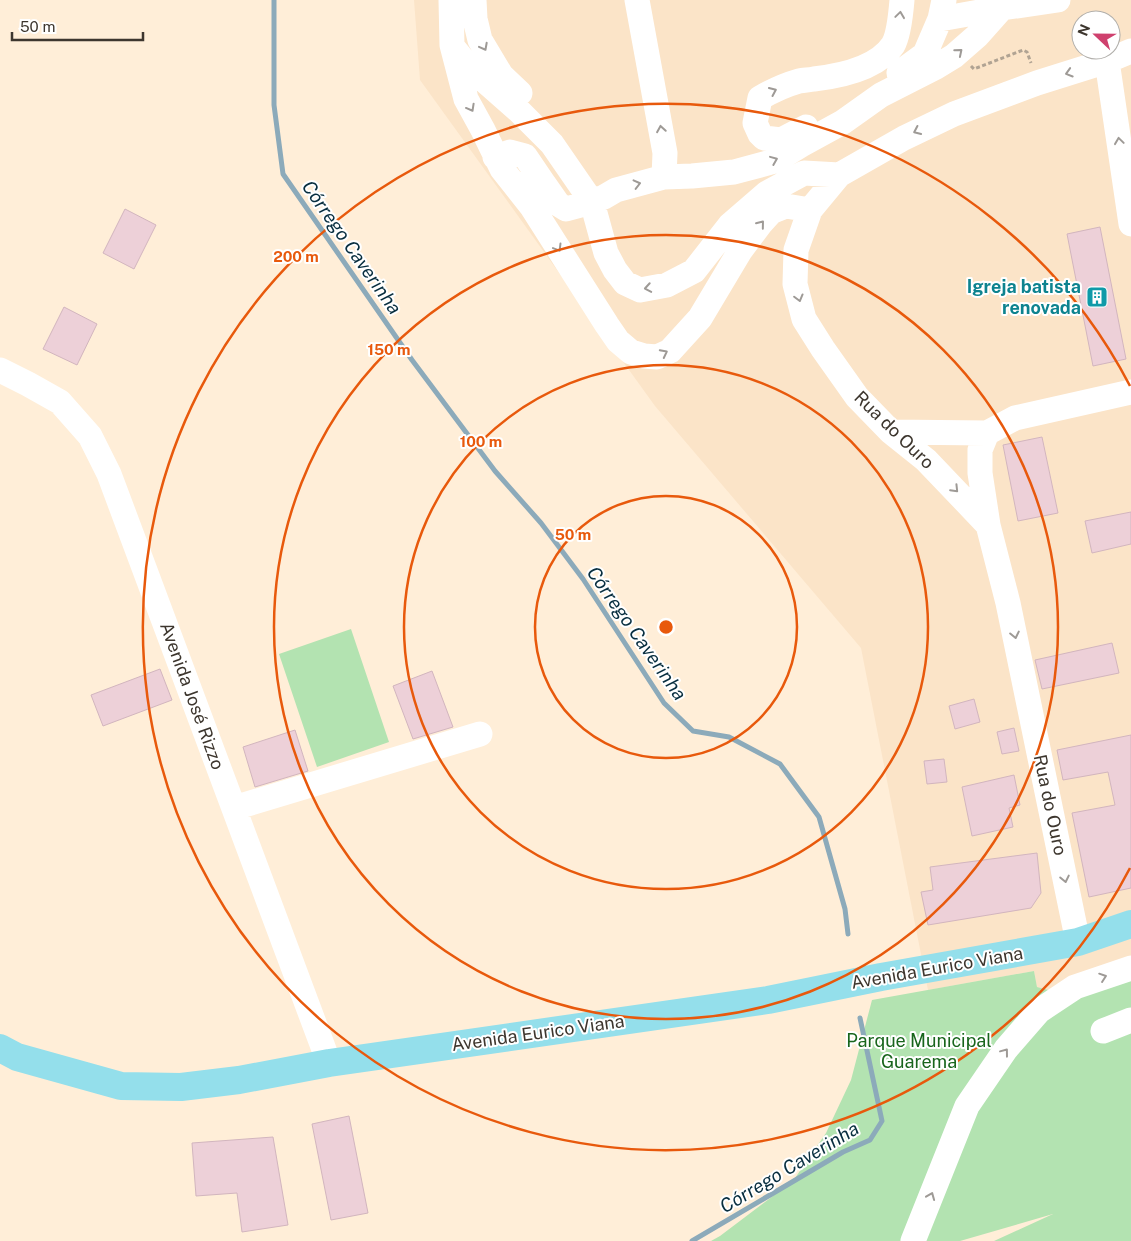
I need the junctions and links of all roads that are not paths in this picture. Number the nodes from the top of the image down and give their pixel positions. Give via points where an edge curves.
1 (451, 0) edge
2 (474, 0) edge
3 (637, 0) edge
4 (902, 0) edge
5 (1058, 0) edge
6 (1002, 8) junction
7 (942, 9) edge
8 (452, 45) junction
9 (1131, 52) edge
10 (930, 61) junction
11 (1107, 61) junction
12 (755, 123) junction
13 (495, 156) junction
14 (741, 170) junction
15 (839, 175) junction
16 (664, 177) junction
17 (544, 184) junction
18 (516, 186) junction
19 (598, 199) junction
20 (810, 210) junction
21 (1131, 224) edge
22 (0, 370) edge
23 (1131, 392) edge
24 (891, 432) junction
25 (987, 433) junction
26 (988, 525) junction
27 (480, 734) dead end
28 (234, 808) junction
29 (1131, 924) edge
30 (1078, 942) junction
31 (1131, 944) edge
32 (1131, 968) edge
33 (1131, 1020) edge
34 (1103, 1032) dead end
35 (0, 1048) edge
36 (329, 1063) junction
37 (913, 1241) edge

1 - 8 street
2 -> 19 street via 480,40 501,75 555,124 572,145
16 -> 3 street via 665,153
12 -> 4 street via 760,98 770,92 801,80 854,71 885,55 894,43
5 - 6 street
6 - 7 street
10 -> 6 street via 959,52
7 - 10 street
8 -> 13 street via 466,99
8 - 19 street via 468,66 552,144
9 - 11 street, Rua do Ouro
10 - 12 street via 855,96 781,140 764,138
14 -> 10 street via 775,161 844,122
11 -> 15 street, Rua do Ouro via 954,114
21 -> 11 street
12 - 14 street
13 - 17 street via 510,152 526,156
13 - 18 street
14 - 16 street
15 -> 19 street via 804,173 767,193 730,225 694,271 667,285 640,290 624,282 606,253
15 - 20 street, Rua do Ouro
19 -> 16 street via 616,190
17 - 18 street via 533,180
17 - 19 street via 558,204 566,209
18 -> 20 street via 618,341 631,352 644,356 657,357 670,351 700,318 740,250 771,212 786,206
20 -> 24 street, Rua do Ouro via 796,250 795,284 804,319 857,397
22 - 28 street, Avenida José Rizzo via 60,402 90,436 109,474
23 - 25 street via 1016,418
24 - 25 street
24 -> 26 street, Rua do Ouro via 926,460
25 - 26 street via 980,450 980,472
26 -> 30 street, Rua do Ouro via 1008,603
27 - 28 street
28 - 36 street, Avenida José Rizzo
29 - 30 main road, Avenida Eurico Viana
30 - 31 main road, Avenida Eurico Viana
30 - 36 main road, Avenida Eurico Viana via 768,1000
37 -> 32 street via 967,1106 1006,1049 1040,1011 1075,987
33 - 34 street
35 - 36 main road, Avenida Eurico Viana via 17,1057 121,1086 181,1087

